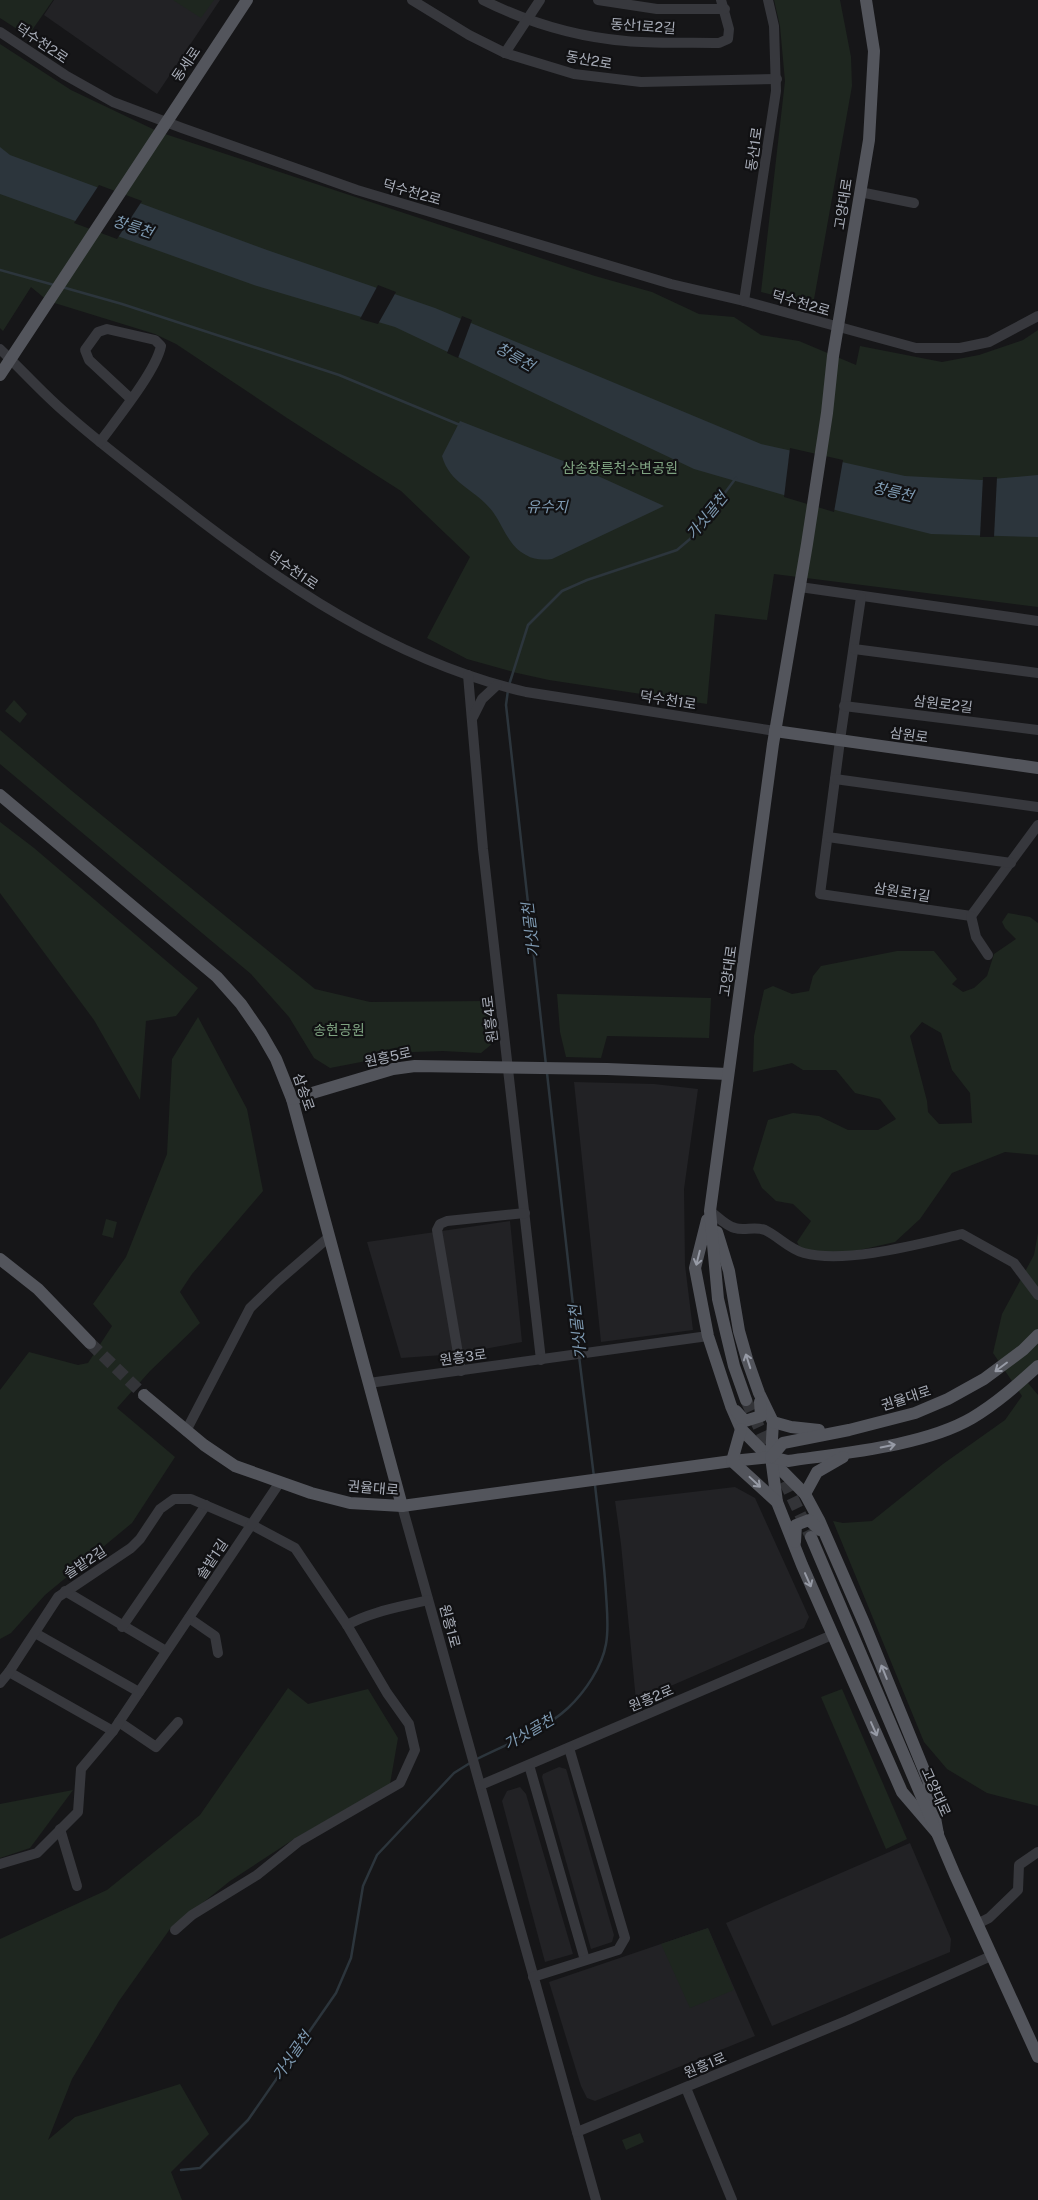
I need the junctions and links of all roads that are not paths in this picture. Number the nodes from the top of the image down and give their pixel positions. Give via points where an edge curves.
1 (247, 0) edge
2 (412, 0) edge
3 (483, 0) edge
4 (540, 0) edge
5 (598, 0) edge
6 (768, 0) edge
7 (866, 0) edge
8 (657, 5) edge
9 (723, 5) edge
10 (528, 18) junction
11 (0, 32) edge
12 (505, 53) junction
13 (777, 79) junction
14 (166, 122) junction
15 (860, 192) junction
16 (914, 204) dead end
17 (744, 301) junction
18 (1038, 316) edge
19 (837, 328) junction
20 (0, 349) edge
21 (10, 359) junction
22 (0, 375) edge
23 (131, 399) junction
24 (100, 442) junction
25 (800, 587) junction
26 (861, 597) junction
27 (1038, 621) edge
28 (854, 649) junction
29 (1038, 673) edge
30 (468, 675) junction
31 (493, 687) junction
32 (844, 706) junction
33 (472, 718) junction
34 (1038, 730) edge
35 (776, 732) junction
36 (840, 740) junction
37 (1038, 768) edge
38 (835, 778) junction
39 (0, 795) edge
40 (1038, 807) edge
41 (1038, 825) edge
42 (828, 836) junction
43 (1011, 863) junction
44 (971, 916) junction
45 (988, 955) dead end
46 (509, 1068) junction
47 (728, 1074) junction
48 (292, 1099) junction
49 (710, 1211) junction
50 (526, 1212) junction
51 (329, 1237) junction
52 (0, 1259) edge
53 (1038, 1295) edge
54 (1038, 1335) edge
55 (708, 1336) junction
56 (90, 1343) tunnel mouth
57 (541, 1360) junction
58 (1038, 1366) edge
59 (461, 1371) junction
60 (369, 1383) junction
61 (759, 1393) junction
62 (144, 1395) tunnel mouth
63 (746, 1400) tunnel mouth
64 (731, 1406) junction
65 (773, 1422) junction
66 (741, 1429) junction
67 (849, 1430) junction
68 (186, 1431) junction
69 (856, 1451) junction
70 (771, 1457) junction
71 (732, 1461) junction
72 (280, 1482) junction
73 (805, 1494) junction
74 (777, 1502) junction
75 (206, 1505) junction
76 (402, 1506) junction
77 (252, 1525) junction
78 (826, 1536) junction
79 (811, 1537) tunnel mouth
80 (795, 1548) junction
81 (65, 1591) junction
82 (428, 1600) junction
83 (188, 1618) junction
84 (347, 1625) junction
85 (122, 1627) junction
86 (36, 1633) junction
87 (832, 1635) junction
88 (166, 1651) junction
89 (218, 1653) dead end
90 (9, 1672) junction
91 (0, 1683) edge
92 (139, 1692) junction
93 (119, 1722) junction
94 (178, 1722) dead end
95 (113, 1731) junction
96 (569, 1748) junction
97 (529, 1765) junction
98 (481, 1785) junction
99 (60, 1830) junction
100 (938, 1834) junction
101 (1038, 1852) edge
102 (0, 1864) edge
103 (77, 1886) dead end
104 (977, 1924) junction
105 (175, 1930) dead end
106 (991, 1956) junction
107 (585, 1960) junction
108 (534, 1977) junction
109 (1038, 2057) edge
110 (686, 2088) junction
111 (577, 2132) junction
112 (596, 2200) edge
113 (732, 2200) edge

1 - 14 main road, 동세로
2 - 12 street, 동산2로
3 - 10 street
4 - 10 street
5 - 8 street, 동산1로2길
6 - 13 street, 동산1로 via 774,26
7 - 15 main road, 고양대로 via 874,51 873,87 869,140
8 - 9 street, 동산1로2길
9 - 10 street, 동산1로2길 via 729,28 728,39 719,43 626,42 565,31
10 - 12 street
11 - 14 street, 덕수천2로 via 65,76 114,102
12 - 13 street, 동산2로 via 574,74 641,82
13 - 17 street, 동산1로
14 - 17 street, 덕수천2로 via 357,190 633,273
14 - 21 main road, 동세로
15 - 16 street
15 - 19 main road, 고양대로
17 - 19 street, 덕수천2로
18 - 19 street, 덕수천2로 via 989,342 960,348 916,348
19 - 25 main road, 고양대로
20 - 21 street, 덕수천1로
21 - 22 main road
21 - 24 street, 덕수천1로 via 67,415
23 - 23 street via 159,356 160,346 155,340 107,329 98,332 85,350 89,360
23 - 24 street
24 - 30 street, 덕수천1로 via 234,547 314,600 393,645
25 - 26 street
25 - 35 main road, 고양대로
26 - 27 street
26 - 28 street
28 - 29 street
28 - 32 street
30 - 31 street, 덕수천1로
30 - 33 street, 원흥4로
31 - 33 street
31 - 35 street, 덕수천1로
32 - 34 street, 삼원로2길
32 - 36 street
33 - 46 street, 원흥4로 via 483,849
35 - 36 main road, 삼원로
35 - 47 main road, 고양대로
36 - 37 main road, 삼원로
36 - 38 street, 삼원로1길
38 - 40 street
38 - 42 street, 삼원로1길
39 - 48 main road, 삼송로 via 217,977 261,1033 276,1059
41 - 43 street
42 - 43 street
42 - 44 street, 삼원로1길 via 820,894
43 - 44 street
44 - 45 street via 976,937
46 - 47 main road, 원흥5로
46 - 48 main road, 원흥5로 via 415,1066 393,1069
46 - 50 street, 원흥4로
47 - 49 main road, 고양대로
48 - 51 main road, 삼송로
49 - 53 street via 736,1229 766,1230 782,1243 803,1252 829,1257 901,1248 962,1234 1014,1263
49 -> 55 main road via 696,1268
61 -> 49 main road via 739,1331 729,1271
49 - 63 main road, 고양대로 via 718,1299
50 - 57 street, 원흥4로
50 - 59 street via 447,1220 437,1230
51 - 60 main road, 삼송로
51 - 68 street via 250,1308
52 - 56 main road via 38,1289
54 -> 67 main road, 권율대로 via 984,1379 948,1399 915,1413
55 - 57 street, 원흥3로
55 - 64 main road
57 - 59 street, 원흥3로
69 -> 58 main road via 931,1435 971,1418 1010,1392
59 - 60 street, 원흥3로
60 - 76 main road, 삼송로
61 - 64 main road via 761,1416 745,1421
61 - 65 main road
62 - 68 main road, 권율대로
64 - 66 main road
65 - 67 main road via 804,1430
65 - 70 main road
66 - 70 main road
66 - 71 main road
67 - 70 main road, 권율대로 via 783,1443
68 - 72 main road, 권율대로 via 235,1466
69 - 70 main road via 788,1461
69 - 73 main road via 817,1472
70 - 71 main road
70 - 73 main road
70 - 74 main road
71 -> 74 main road
71 - 76 main road, 권율대로
72 - 76 main road, 권율대로 via 350,1503
72 - 77 street, 솔밭1길
73 - 78 main road
74 - 80 main road
75 - 77 street, 솔밭2길
75 - 81 street, 솔밭2길 via 191,1499 174,1500 160,1509 131,1548
75 - 85 street
76 - 82 street, 원흥1로
77 - 83 street, 솔밭1길
77 - 84 street, 솔밭2길 via 295,1548
78 - 80 main road via 809,1520 796,1525
100 -> 78 main road via 928,1780
79 - 100 main road, 고양대로
80 -> 87 main road
81 - 85 street
81 - 86 street, 솔밭2길
82 - 84 street via 380,1611
82 - 98 street, 원흥1로
83 - 88 street, 솔밭1길
83 - 89 street via 215,1636
84 - 105 street, 솔밭2길 via 387,1694 409,1724 415,1750 400,1783 298,1842 257,1875 192,1915
85 - 88 street
86 - 90 street, 솔밭2길
86 - 92 street
87 - 96 street, 원흥2로
87 -> 100 main road via 902,1792
88 - 92 street, 솔밭1길
90 - 91 street, 솔밭2길
90 - 95 street
92 - 93 street, 솔밭1길
93 - 94 street via 156,1747
93 - 95 street, 솔밭1길
95 - 99 street, 솔밭1길 via 82,1769 78,1812
96 - 97 street, 원흥2로
96 - 107 street via 624,1938 618,1950
97 - 98 street, 원흥2로
97 - 107 street
98 - 108 street
99 - 102 street, 솔밭1길 via 36,1853
99 - 103 street
100 - 104 main road, 고양대로
101 - 104 street via 1019,1865 1018,1890 989,1918
104 - 106 main road, 고양대로
106 - 109 main road, 고양대로
106 - 110 street, 원흥1로
107 - 108 street
108 - 111 street
110 - 111 street, 원흥1로
110 - 113 street
111 - 112 street

